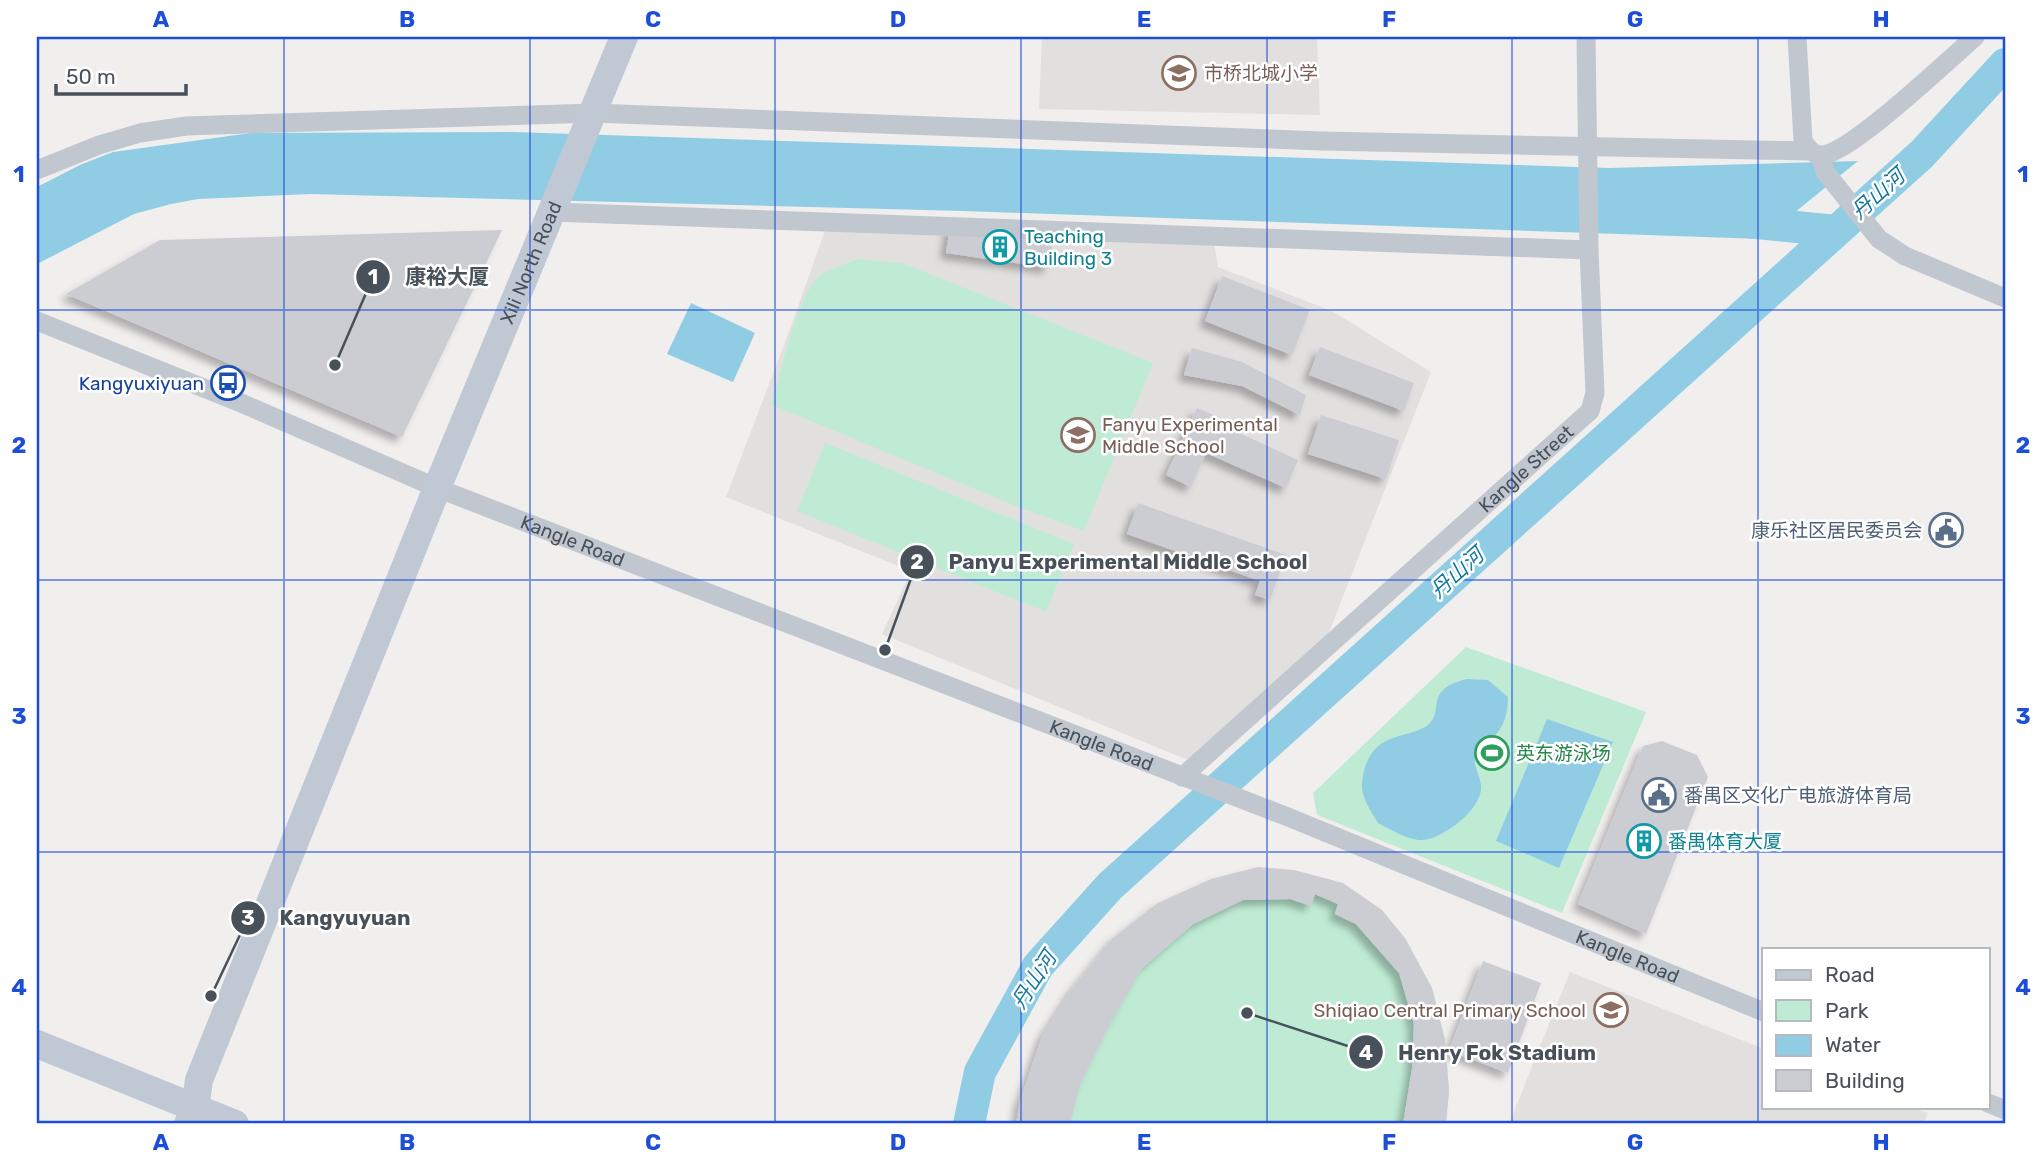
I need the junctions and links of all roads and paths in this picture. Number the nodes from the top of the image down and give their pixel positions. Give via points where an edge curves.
1 (624, 37) edge
2 (1586, 37) edge
3 (1797, 37) edge
4 (1975, 37) edge
5 (594, 113) junction
6 (1588, 154) junction
7 (1815, 154) junction
8 (37, 170) edge
9 (552, 212) junction
10 (1589, 250) junction
11 (2005, 298) edge
12 (37, 321) edge
13 (436, 488) junction
14 (1191, 781) junction
15 (1762, 1011) edge
16 (37, 1044) edge
17 (183, 1115) edge
18 (235, 1124) edge

1 - 5 street, Xili North Road
2 - 6 street, Kangle Street
3 - 7 street via 1802,141
4 - 7 street via 1870,128 1835,152
5 - 6 street
5 - 8 street via 186,126 99,145
5 - 9 street, Xili North Road
6 - 7 street
6 - 10 street, Kangle Street
7 - 11 street via 1879,239 1905,256
9 - 10 street
9 - 13 street, Xili North Road
10 - 14 street, Kangle Street via 1595,393 1590,411
12 - 13 street, Kangle Road
13 - 14 street, Kangle Road
13 - 17 street, Xili North Road
14 - 15 street, Kangle Road
16 - 17 street
17 - 18 street

